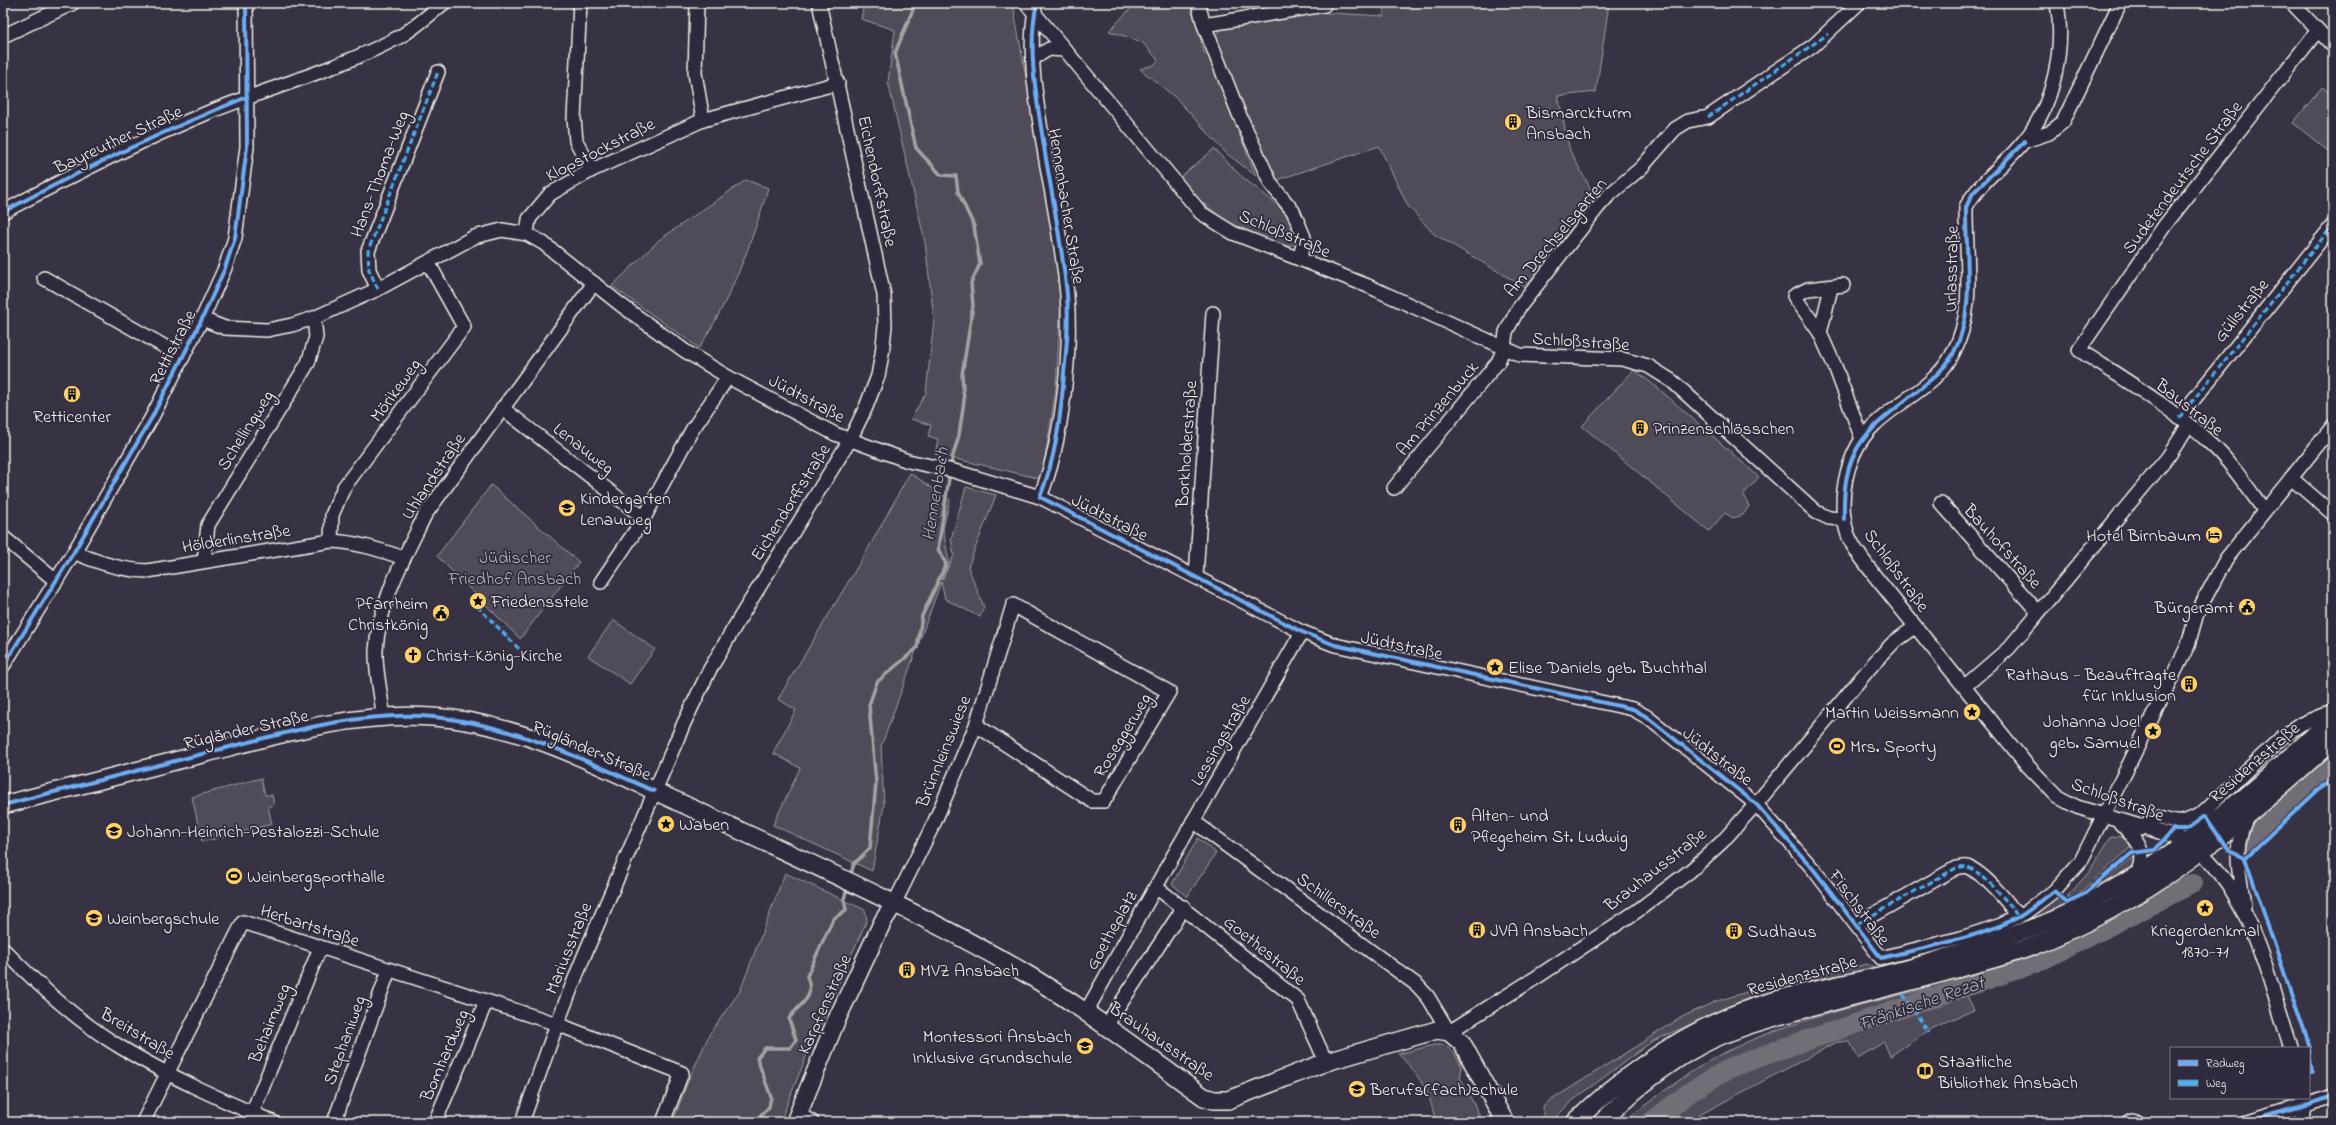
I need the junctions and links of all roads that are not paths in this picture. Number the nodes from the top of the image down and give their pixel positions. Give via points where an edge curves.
1 (73, 3) edge
2 (246, 3) edge
3 (444, 3) edge
4 (580, 3) edge
5 (697, 3) edge
6 (819, 3) edge
7 (1198, 3) edge
8 (1324, 3) edge
9 (1859, 3) edge
10 (2057, 3) edge
11 (2120, 3) edge
12 (2292, 3) edge
13 (1033, 6) edge
14 (1204, 25) junction
15 (2318, 30) junction
16 (3, 36) edge
17 (2333, 46) edge
18 (1065, 50) junction
19 (1034, 58) junction
20 (438, 72) dead end
21 (838, 83) junction
22 (247, 97) junction
23 (703, 120) junction
24 (2025, 141) junction
25 (592, 170) junction
26 (3, 212) edge
27 (2333, 225) edge
28 (527, 234) junction
29 (1300, 259) junction
30 (429, 264) junction
31 (44, 278) dead end
32 (594, 283) junction
33 (378, 290) junction
34 (1213, 313) dead end
35 (314, 318) junction
36 (202, 319) junction
37 (1820, 333) junction
38 (1504, 348) junction
39 (2079, 350) joint
40 (183, 357) junction
41 (728, 377) junction
42 (502, 408) junction
43 (2184, 422) junction
44 (2333, 426) edge
45 (1862, 439) junction
46 (850, 440) junction
47 (2291, 478) junction
48 (1394, 488) dead end
49 (1040, 497) junction
50 (1941, 503) dead end
51 (2264, 510) junction
52 (2333, 514) edge
53 (644, 518) junction
54 (1844, 519) junction
55 (3, 537) edge
56 (331, 541) junction
57 (74, 552) junction
58 (404, 558) junction
59 (204, 561) junction
60 (1196, 577) junction
61 (56, 581) junction
62 (601, 582) dead end
63 (1013, 605) joint
64 (2038, 612) junction
65 (1915, 627) junction
66 (1302, 632) junction
67 (3, 666) edge
68 (1964, 686) junction
69 (2333, 711) edge
70 (383, 717) junction
71 (2333, 718) edge
72 (976, 726) junction
73 (2333, 740) edge
74 (654, 792) junction
75 (1756, 804) junction
76 (3, 805) edge
77 (2248, 815) junction
78 (2104, 817) junction
79 (1193, 821) junction
80 (2117, 821) junction
81 (2140, 828) junction
82 (2189, 841) junction
83 (2202, 852) junction
84 (1168, 865) joint
85 (2135, 878) junction
86 (1156, 887) junction
87 (894, 904) junction
88 (1184, 907) junction
89 (2245, 912) junction
90 (2018, 917) junction
91 (1857, 924) junction
92 (3, 948) edge
93 (320, 948) junction
94 (389, 970) junction
95 (486, 1002) junction
96 (1086, 1012) junction
97 (557, 1024) junction
98 (1106, 1026) junction
99 (1449, 1032) junction
100 (2291, 1047) edge
101 (1326, 1062) junction
102 (168, 1073) junction
103 (2333, 1096) edge
104 (2302, 1101) edge
105 (252, 1113) junction
106 (802, 1119) edge
107 (143, 1122) edge
108 (273, 1122) edge
109 (334, 1122) edge
110 (435, 1122) edge
111 (522, 1122) edge
112 (663, 1122) edge
113 (1506, 1122) edge
114 (1575, 1122) edge
115 (1602, 1122) edge
116 (2127, 1122) edge
117 (2138, 1122) edge
118 (2247, 1122) edge
119 (2300, 1122) edge

1 - 16 street
2 - 22 street, Rettistraße
3 - 22 street, Bayreuther Straße via 402,35 324,71
4 - 25 street via 574,118 576,140
5 - 23 street via 695,73
6 - 21 street, Eichendorffstraße
7 - 14 street
8 - 14 street
9 - 38 street, Am Drechselsgarten via 1813,46 1708,117 1688,121 1675,129 1641,168 1608,196 1518,309 1506,332
10 - 24 street, Urlasstraße via 2059,47 2050,93
11 - 24 street via 2063,122 2049,133
12 - 15 street
13 - 18 street, Schloßstraße
13 - 19 street, Hennenbacher Straße
14 - 29 street via 1239,114 1271,184 1293,211 1304,237
15 - 17 street
15 - 39 street, Sudetendeutsche Straße via 2165,225
18 - 19 street via 1050,48
18 - 29 street, Schloßstraße via 1201,213 1233,233
19 - 49 street, Hennenbacher Straße via 1037,102 1066,288 1068,330 1056,443 1049,475
20 - 33 street, Hans-Thoma-Weg via 368,251 369,270
21 - 23 street, Klopstockstraße
21 - 46 street, Eichendorffstraße via 885,307 878,376
22 - 26 street, Bayreuther Straße via 89,166
22 - 36 street, Rettistraße via 247,147 235,238 225,268
23 - 25 street, Klopstockstraße
24 - 45 street, Urlasstraße via 1973,193 1966,207 1968,299 1962,334 1952,356 1937,376 1874,425
25 - 28 street, Klopstockstraße via 550,194 529,219
27 - 43 street, Güllstraße via 2232,350
28 - 30 street via 502,230 474,237
28 - 32 street, Jüdtstraße via 543,243
29 - 38 street, Schloßstraße via 1368,286
30 - 33 street
30 - 56 street, Mörikeweg via 464,327 344,487 332,515
31 - 40 street, Rettistraße
32 - 41 street, Jüdtstraße via 685,351
32 - 42 street, Uhlandstraße
33 - 35 street
34 - 60 street, Borkholderstraße
35 - 36 street via 267,330 225,328
35 - 59 street, Schellingweg via 316,337 308,363 208,525
36 - 40 street, Rettistraße
37 - 37 street via 1837,286 1808,289 1794,296
37 - 45 street
38 - 48 street, Am Prinzenbuck via 1498,362
38 - 54 street, Schloßstraße via 1520,355 1622,359 1648,366 1672,381 1816,512 1829,518
39 - 43 street, Baustraße
40 - 57 street, Rettistraße via 152,417
41 - 46 street, Jüdtstraße
41 - 53 street via 692,430
42 - 53 street, Lenauweg
42 - 58 street, Uhlandstraße via 425,515
43 - 51 street, Baustraße via 2228,462
43 - 64 street, Bauhofstraße via 2164,462
44 - 47 street, Fischstraße
45 - 54 street, Urlasstraße via 1852,457 1846,478
46 - 49 street, Jüdtstraße via 908,461 949,470
46 - 74 street, Eichendorffstraße via 709,671
47 - 51 street, Fischstraße
47 - 52 street
49 - 60 street, Jüdtstraße
50 - 64 street, Bauhofstraße
51 - 78 street, Fischstraße via 2226,558 2197,613 2188,645
53 - 62 street
54 - 65 street, Schloßstraße via 1852,545
55 - 61 street
56 - 58 street, Hölderlinstraße via 345,541
56 - 59 street, Hölderlinstraße
57 - 59 street, Hölderlinstraße via 125,570 147,571
57 - 61 street, Rettistraße
58 - 70 street, Uhlandstraße via 388,597 376,651
60 - 66 street, Jüdtstraße
61 - 67 street, Rettistraße
63 - 72 street, Brünnleinswiese
63 - 72 street, Roseggerweg via 1169,692 1104,801 1092,801
64 - 68 street, Bauhofstraße via 2009,648
65 - 68 street, Schloßstraße
65 - 75 street, Brauhausstraße via 1893,643 1873,664
66 - 75 street, Jüdtstraße via 1335,645 1633,709 1647,717
66 - 79 street, Lessingstraße
68 - 78 street, Schloßstraße via 2027,765 2058,797 2077,808
69 - 81 street via 2301,724 2281,738 2202,813 2190,820 2177,823 2157,817
70 - 74 main road, Rügländer Straße via 433,717 489,726 529,737
70 - 76 main road, Rügländer Straße via 358,719 272,736
71 - 82 main road, Residenzstraße via 2257,788
72 - 87 street, Brünnleinswiese via 935,821
73 - 77 main road, Residenzstraße
74 - 87 main road, Rügländer Straße
74 - 97 street, Mariusstraße
75 - 91 street, Fischstraße
75 - 99 street, Brauhausstraße via 1722,842 1690,871 1538,977
77 - 83 main road, Residenzstraße
77 - 89 street via 2240,832 2236,855
78 - 80 street, Schloßstraße
78 - 90 street, Fischstraße via 2081,861 2054,891
79 - 84 street, Lessingstraße
79 - 99 street, Schillerstraße via 1417,985 1428,997
80 - 81 street, Schloßstraße
80 - 85 street via 2132,835 2141,851 2140,869
81 - 82 street, Schloßstraße
82 - 83 street
82 - 85 main road, Residenzstraße
83 - 89 street via 2229,884
83 - 115 main road, Residenzstraße via 2150,887 2104,913 2028,948 1781,1015 1732,1031 1688,1052 1650,1079
84 - 86 street, Goetheplatz
85 - 114 main road, Residenzstraße via 2060,917 1981,948 1890,974 1776,1000 1732,1015 1662,1052 1628,1076
86 - 88 street, Goethestraße
86 - 96 street, Goetheplatz
87 - 96 main road, Brauhausstraße via 1020,970
87 - 106 main road, Karpfenstraße via 883,921 836,1021
88 - 98 street
88 - 101 street, Goethestraße via 1298,1000
89 - 100 street
90 - 91 street, Fischstraße via 1961,938 1881,958
90 - 91 street, Fischstraße via 2011,906 1980,875 1968,867 1956,868
92 - 102 street, Breitstraße via 23,969 87,1023 121,1048
93 - 94 street, Herbartstraße
93 - 102 street, Herbartstraße via 243,922
93 - 105 street, Behaimweg
94 - 95 street, Herbartstraße
94 - 109 street, Stephaniweg
95 - 97 street, Herbartstraße
95 - 110 street, Bomhardweg
96 - 98 main road, Brauhausstraße
97 - 111 street, Mariusstraße
97 - 112 street, Herbartstraße via 682,1073
98 - 101 main road, Brauhausstraße via 1204,1097 1214,1100 1228,1100
99 - 101 main road, Brauhausstraße via 1437,1030
99 - 113 main road via 1462,1043
102 - 105 street, Breitstraße
102 - 107 street, Herbartstraße
103 - 104 street
104 - 118 street
104 - 119 street
105 - 108 street, Breitstraße
116 - 117 street

